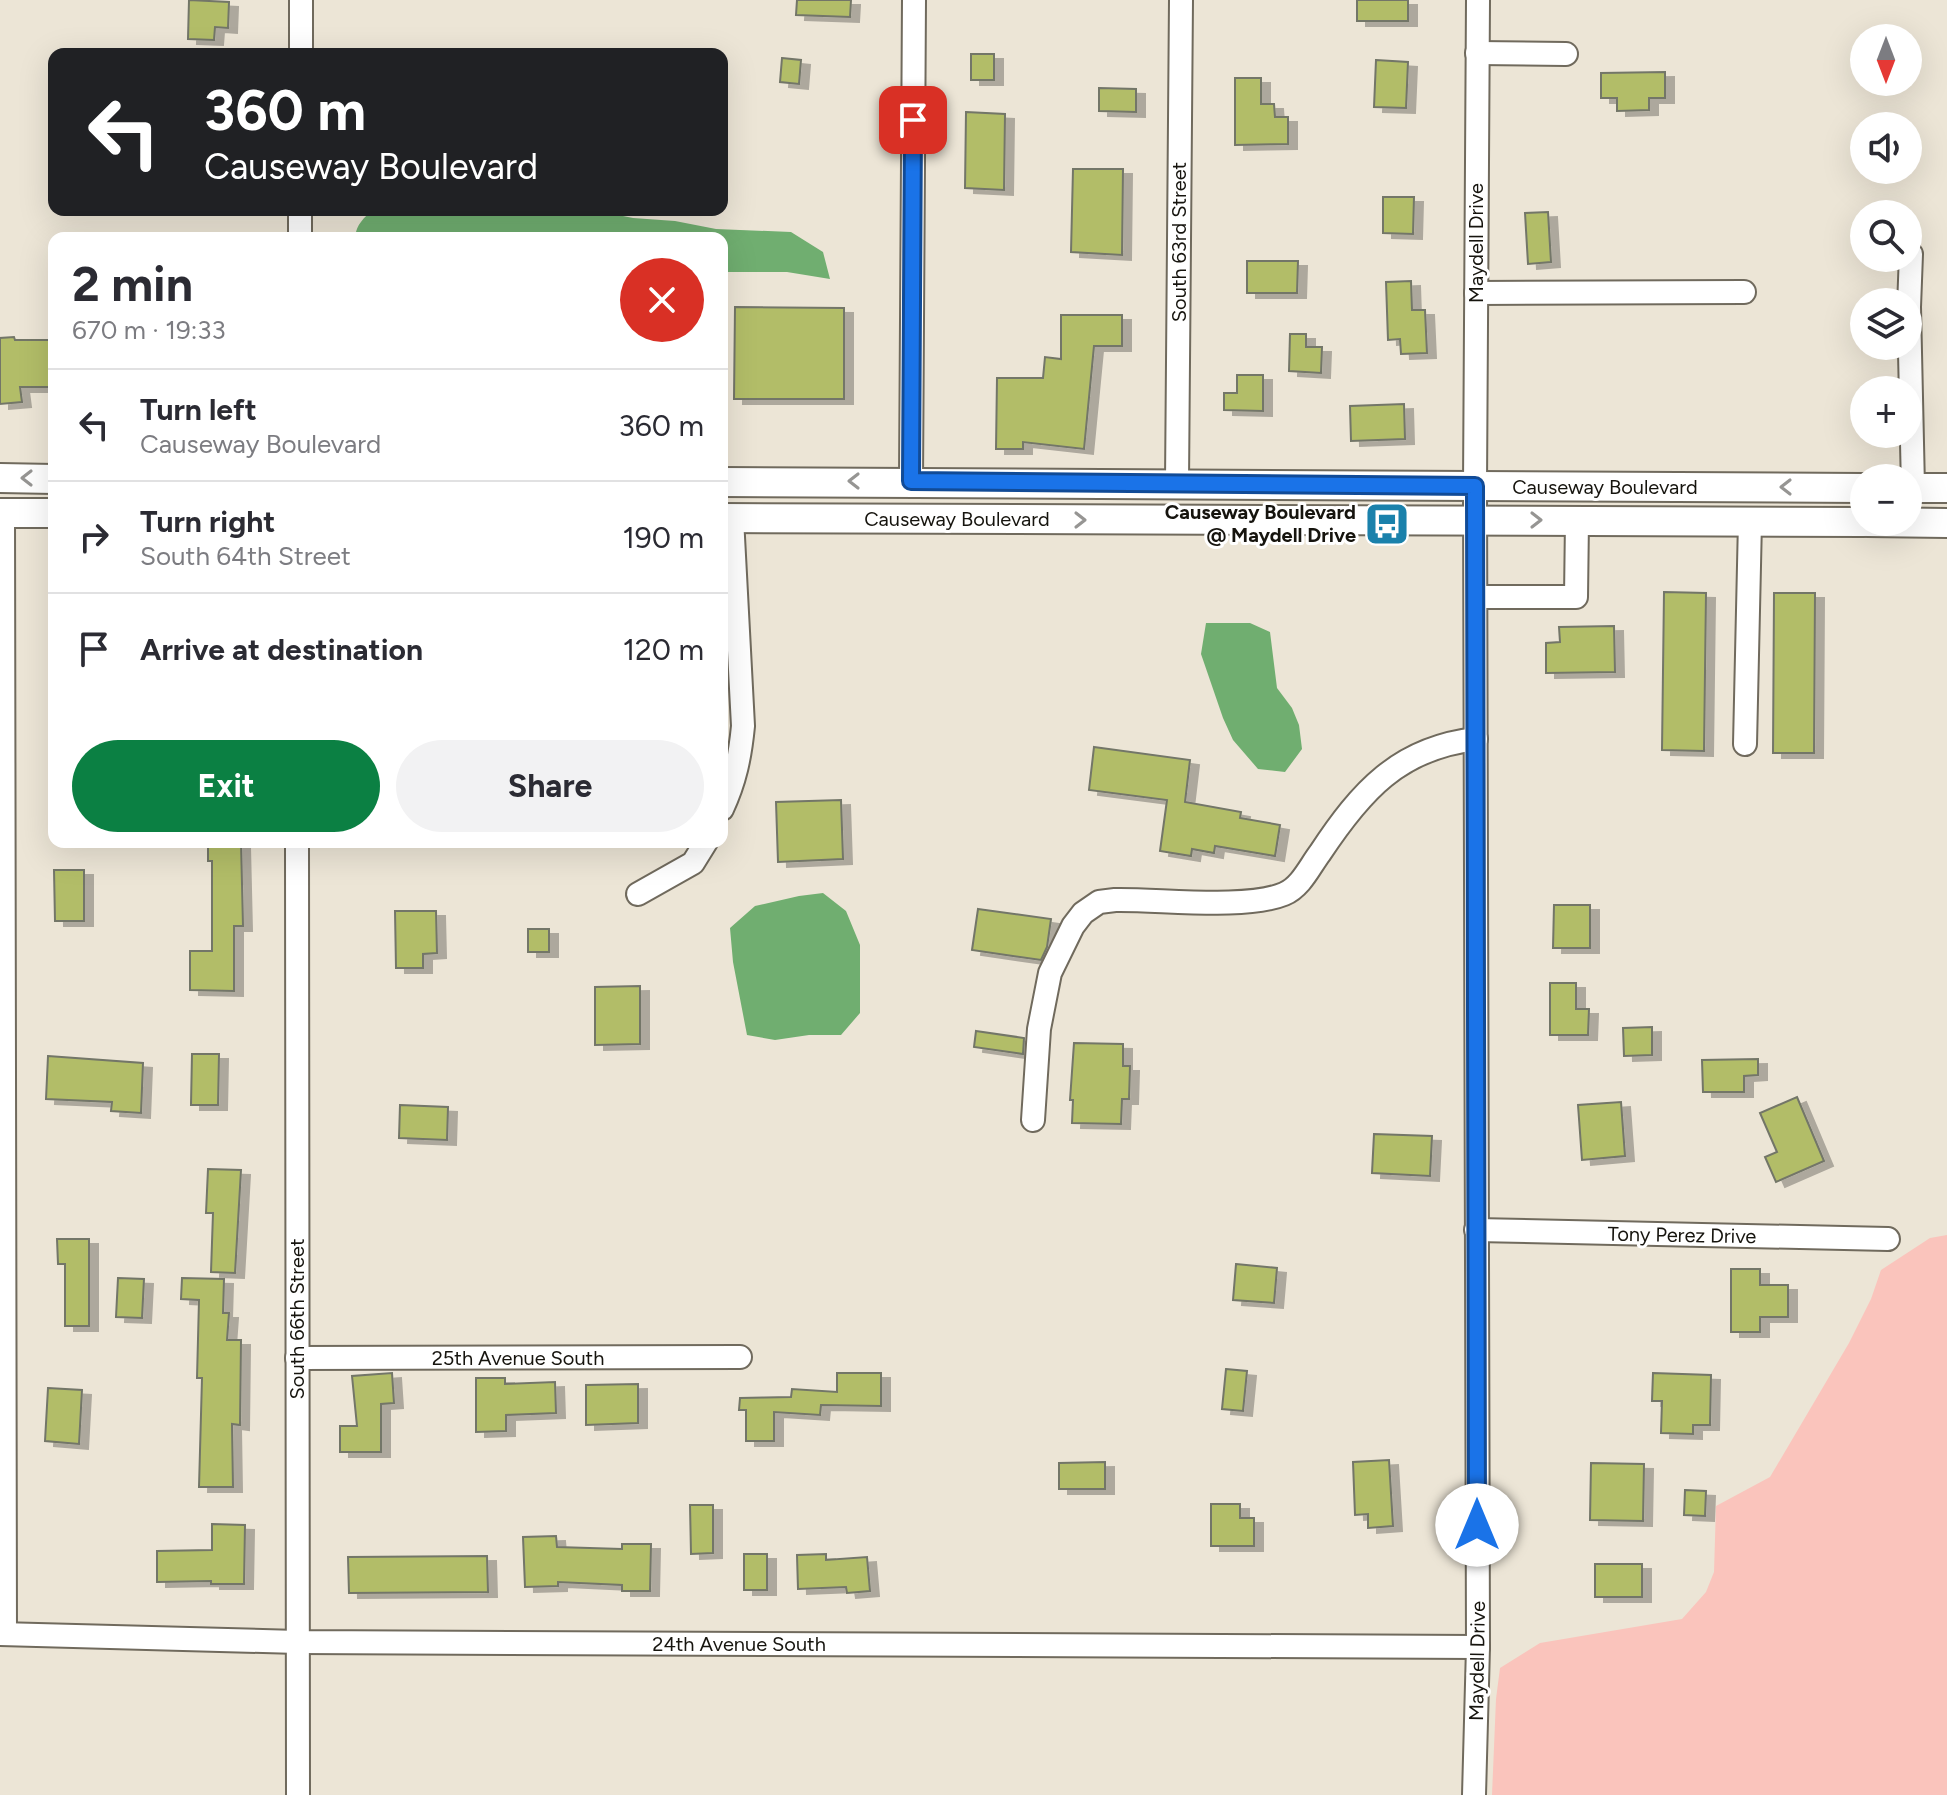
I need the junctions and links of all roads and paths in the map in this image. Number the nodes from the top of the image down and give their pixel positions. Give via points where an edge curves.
1 (301, 0) edge
2 (914, 0) edge
3 (1181, 0) edge
4 (1478, 0) edge
5 (301, 48) edge
6 (1477, 53) junction
7 (1566, 54) dead end
8 (1910, 272) edge
9 (1744, 292) dead end
10 (1476, 293) junction
11 (1911, 464) edge
12 (0, 478) edge
13 (48, 479) edge
14 (911, 481) junction
15 (728, 482) edge
16 (1177, 483) junction
17 (1475, 486) junction
18 (1850, 488) edge
19 (1922, 488) edge
20 (1947, 488) edge
21 (2, 513) edge
22 (48, 513) edge
23 (728, 518) edge
24 (1476, 520) junction
25 (1577, 520) junction
26 (1750, 521) junction
27 (1850, 522) edge
28 (1922, 523) edge
29 (1947, 523) edge
30 (728, 531) edge
31 (1476, 597) junction
32 (1476, 739) junction
33 (1745, 744) dead end
34 (728, 796) edge
35 (297, 848) edge
36 (702, 848) edge
37 (638, 894) dead end
38 (1033, 1120) dead end
39 (1476, 1230) junction
40 (1888, 1239) dead end
41 (740, 1357) dead end
42 (297, 1358) junction
43 (2, 1634) edge
44 (298, 1642) junction
45 (1478, 1647) junction
46 (298, 1795) edge
47 (1474, 1795) edge

1 - 5 street
2 - 14 street
3 - 16 street, South 63rd Street
4 - 6 street, Maydell Drive
6 - 7 street
6 - 10 street, Maydell Drive
8 - 11 street
9 - 10 street
10 - 17 street, Maydell Drive
13 -> 12 main road
14 -> 15 main road, Causeway Boulevard
14 - 16 main road, Causeway Boulevard
16 - 17 main road, Causeway Boulevard
18 -> 17 main road, Causeway Boulevard
17 - 24 street, Maydell Drive
19 - 20 main road
21 - 22 main road
21 - 43 street
23 -> 24 main road, Causeway Boulevard
24 -> 25 main road, Causeway Boulevard
24 - 31 street, Maydell Drive
25 - 26 main road, Causeway Boulevard
25 - 31 street via 1576,597
26 - 27 main road, Causeway Boulevard
26 - 33 street
28 - 29 main road, Causeway Boulevard
30 - 34 street via 743,726
31 - 32 street, Maydell Drive
32 - 38 street via 1429,748 1393,769 1337,827 1288,892 1263,901 1115,900 1092,905 1073,926 1050,973 1039,1029
32 - 39 street, Maydell Drive
35 - 42 street, South 66th Street
36 - 37 street via 693,863
39 - 40 street, Tony Perez Drive
39 - 45 street, Maydell Drive
41 - 42 street, 25th Avenue South
42 - 44 street, South 66th Street
43 - 44 street, 24th Avenue South
44 - 45 street, 24th Avenue South
44 - 46 street, South 66th Street
45 - 47 street, Maydell Drive

